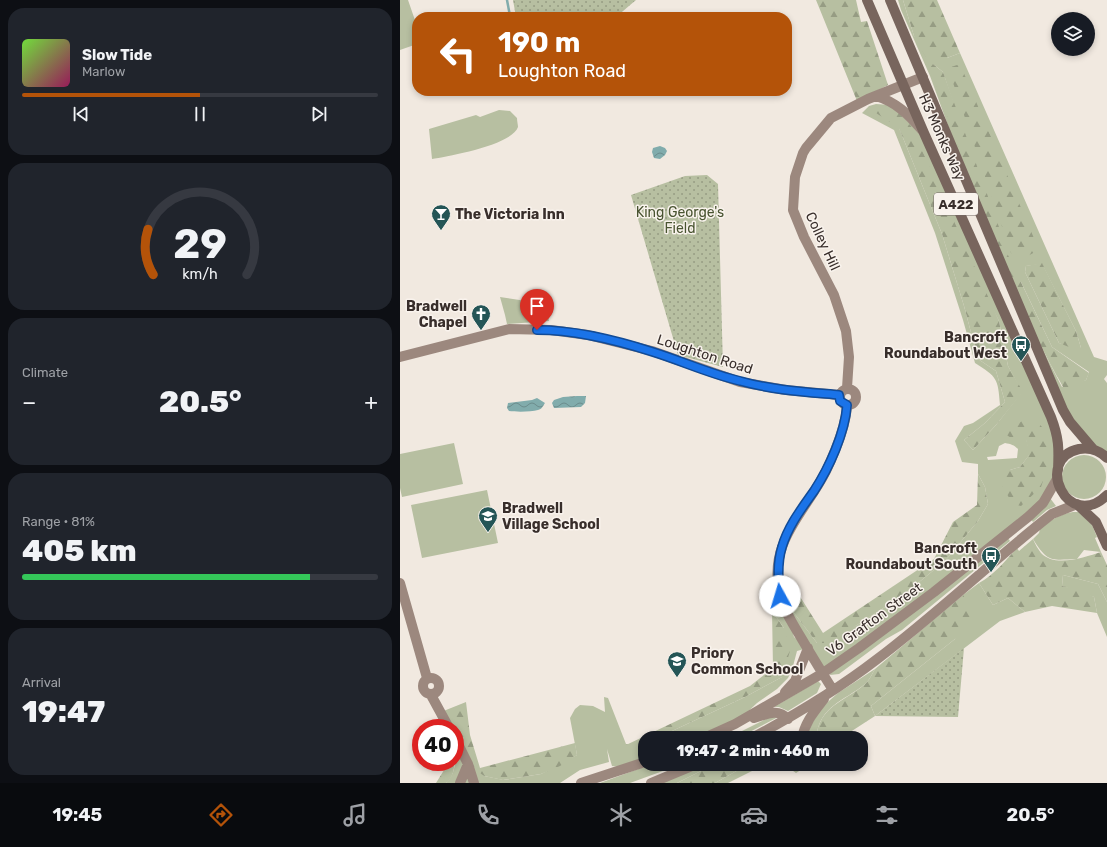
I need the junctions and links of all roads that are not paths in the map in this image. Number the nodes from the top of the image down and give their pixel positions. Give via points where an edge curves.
1 (867, 0) edge
2 (892, 4) edge
3 (923, 77) junction
4 (903, 84) junction
5 (876, 96) junction
6 (924, 133) junction
7 (400, 357) edge
8 (843, 391) junction
9 (847, 405) junction
10 (1095, 450) junction
11 (1107, 452) edge
12 (1107, 458) edge
13 (1057, 474) junction
14 (1107, 495) edge
15 (1078, 504) junction
16 (1107, 546) edge
17 (400, 583) edge
18 (808, 648) junction
19 (823, 673) junction
20 (831, 692) junction
21 (780, 698) junction
22 (444, 719) edge
23 (788, 719) junction
24 (735, 724) junction
25 (720, 731) edge
26 (765, 731) edge
27 (803, 731) edge
28 (464, 756) edge
29 (468, 764) junction
30 (638, 764) edge
31 (680, 771) edge
32 (460, 783) edge
33 (474, 783) edge
34 (581, 783) edge
35 (651, 783) edge

1 - 4 main road, H3 Monks Way / A422
2 - 3 main road, H3 Monks Way / A422
3 - 4 street, Colley Hill
3 - 10 main road, H3 Monks Way / A422 via 1063,410 1070,422
4 - 5 street, Colley Hill
4 - 6 main road, H3 Monks Way / A422
5 - 6 street via 901,107
5 - 8 street, Colley Hill via 831,118 806,148 795,178 793,210 834,295 846,331 849,357
6 - 13 main road, H3 Monks Way / A422 via 1051,417 1059,448
7 - 8 street, Loughton Road via 509,329 551,330 588,335 652,351 740,382 786,390
8 - 9 street via 840,401
8 - 9 street via 852,389 856,396 852,404
9 - 18 street via 840,437 826,471 788,531 779,562 780,596 790,620
10 - 11 street
10 - 12 main road, A422
10 - 13 main road via 1084,448 1071,452 1061,461
13 - 15 main road, A422 via 1063,494
13 - 19 street, V6 Grafton Street via 1043,503 1028,516 872,639
14 - 15 main road via 1089,505
15 - 16 main road, A422 via 1096,522
15 - 20 street via 1052,514 1036,526 876,660
17 - 22 street via 427,678 435,678 439,684 437,692 432,694
18 - 19 street
18 - 21 street via 795,681
19 - 20 street
19 - 21 street, V6 Grafton Street
20 - 23 street
20 - 27 street via 810,717
21 - 24 street, V6 Grafton Street
23 - 24 street via 777,712
23 - 26 street
24 - 25 street, V6 Grafton Street
28 - 29 street
29 - 32 street
29 - 33 street
30 - 34 street
31 - 35 street

